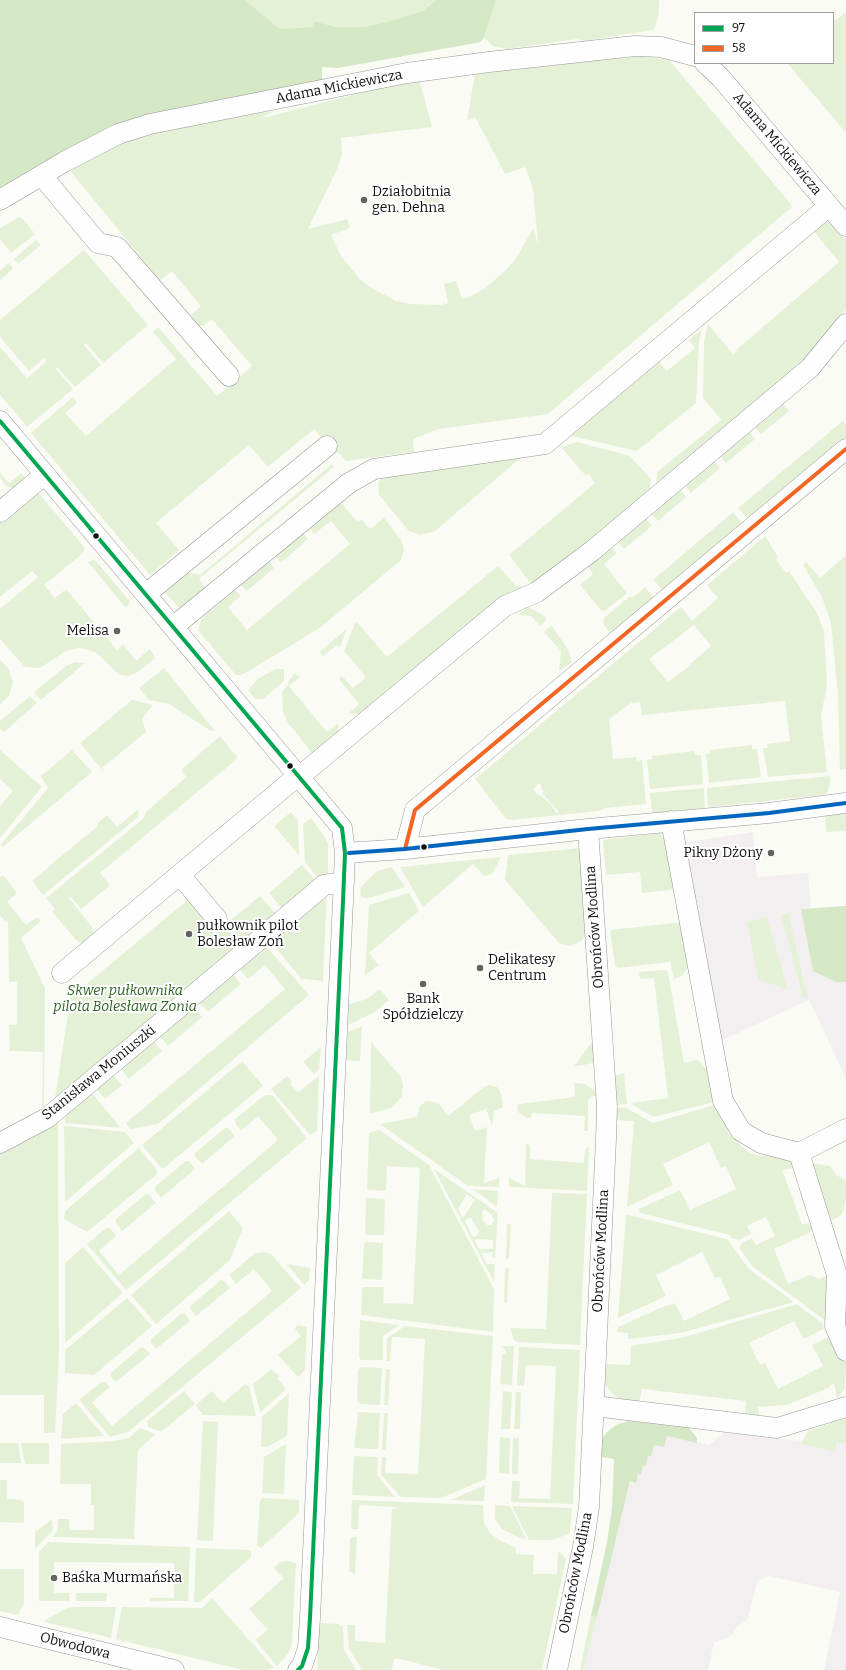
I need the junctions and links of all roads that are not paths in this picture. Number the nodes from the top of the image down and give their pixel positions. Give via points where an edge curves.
1 (694, 56) edge
2 (706, 64) edge
3 (42, 176) junction
4 (0, 200) edge
5 (829, 206) junction
6 (846, 226) edge
7 (846, 324) edge
8 (229, 376) dead end
9 (0, 421) edge
10 (327, 446) dead end
11 (846, 449) edge
12 (44, 475) junction
13 (0, 512) edge
14 (146, 594) junction
15 (173, 626) junction
16 (299, 777) junction
17 (846, 803) edge
18 (671, 821) junction
19 (588, 829) junction
20 (405, 849) junction
21 (345, 853) junction
22 (180, 875) junction
23 (344, 882) junction
24 (218, 919) dead end
25 (62, 973) dead end
26 (846, 1129) edge
27 (0, 1143) edge
28 (799, 1153) junction
29 (846, 1351) edge
30 (594, 1406) junction
31 (846, 1407) edge
32 (0, 1627) edge
33 (174, 1670) edge
34 (298, 1670) edge
35 (557, 1670) edge

1 - 3 street, Adama Mickiewicza via 661,47 635,46 407,73 150,124 118,134
2 - 5 street, Adama Mickiewicza via 721,78
3 - 4 street, Adama Mickiewicza
3 - 8 street via 98,244 117,247
5 - 6 street, Adama Mickiewicza
5 - 15 street via 545,444 374,469 349,483
7 - 16 street via 810,368 597,547 537,592 505,606
9 - 12 street
10 - 14 street
11 - 20 street via 415,810
12 - 13 street
12 - 14 street
14 - 15 street
15 - 16 street
16 - 21 street via 342,828
16 - 22 street
17 - 18 street via 769,813
18 - 19 street
18 - 28 street via 725,1106 741,1130 761,1143
19 - 20 street
19 - 30 street, Obrońców Modlina via 607,1107
20 - 21 street
21 - 23 street
22 - 24 street
22 - 25 street
23 - 27 street, Stanisława Moniuszki via 324,885 47,1118
23 - 34 street via 310,1618 308,1648
26 - 28 street
28 - 29 street via 836,1275 835,1326
30 - 31 street via 777,1428
30 - 35 street, Obrońców Modlina via 589,1507
32 - 33 street, Obwodowa

